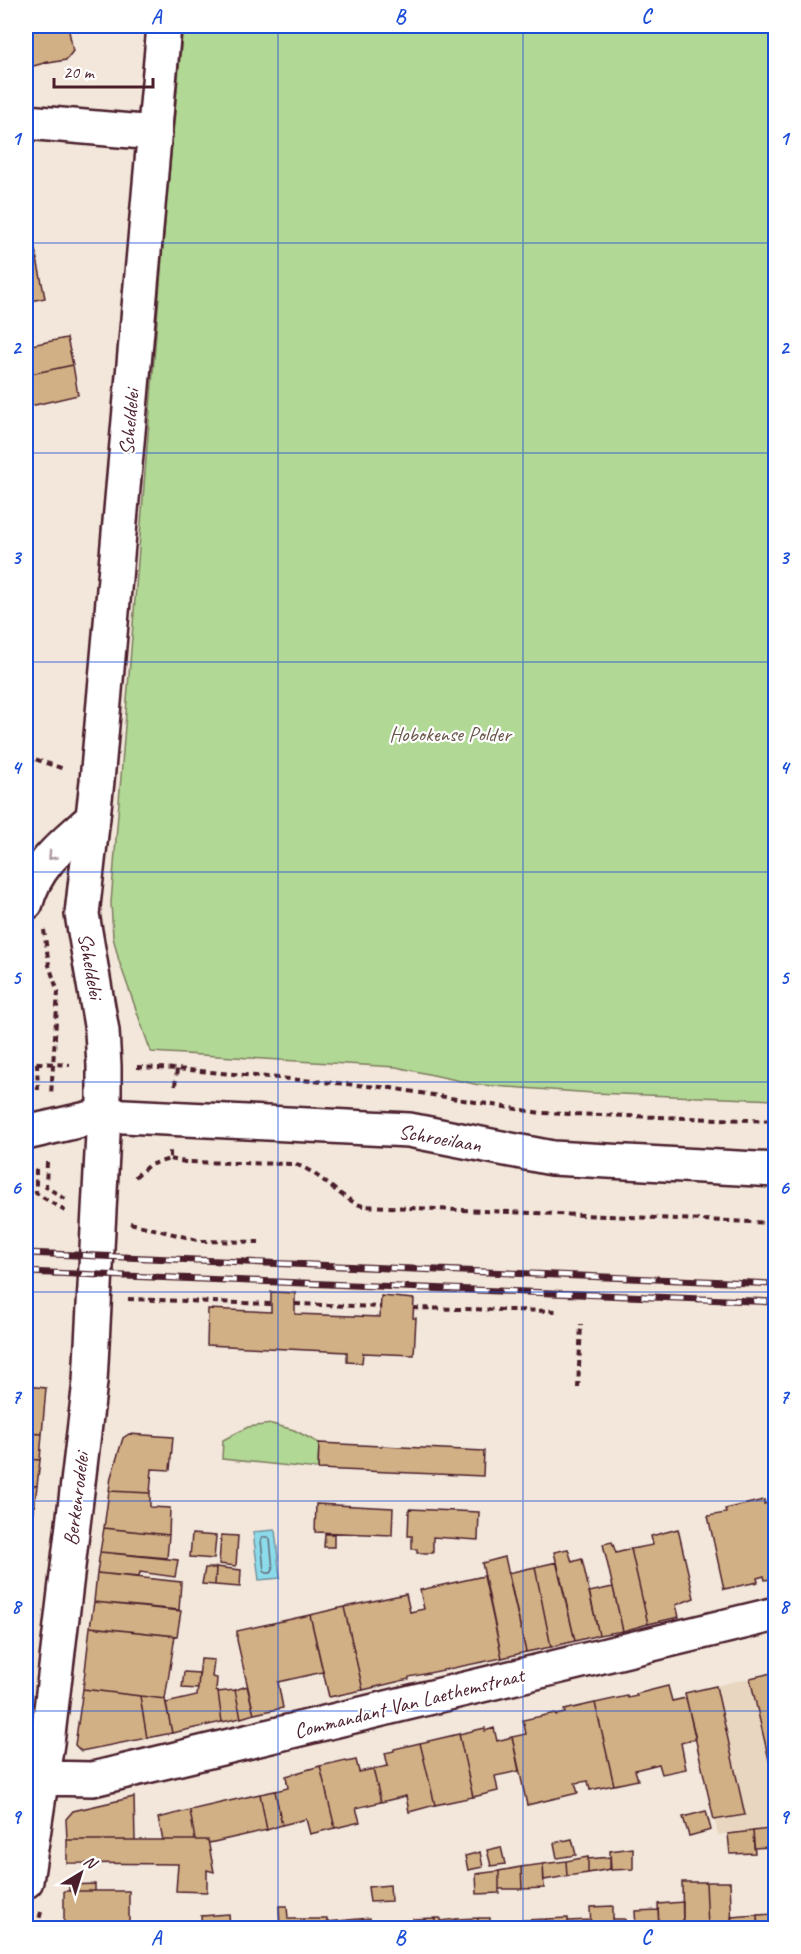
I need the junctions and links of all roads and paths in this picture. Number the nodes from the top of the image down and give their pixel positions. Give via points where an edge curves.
1 (164, 26) edge
2 (26, 122) edge
3 (155, 134) junction
4 (26, 756) edge
5 (97, 781) junction
6 (93, 818) junction
7 (26, 903) edge
8 (26, 1062) edge
9 (37, 1063) junction
10 (104, 1066) junction
11 (177, 1069) junction
12 (38, 1091) dead end
13 (104, 1115) junction
14 (174, 1118) junction
15 (776, 1121) edge
16 (26, 1132) edge
17 (170, 1159) junction
18 (776, 1170) edge
19 (131, 1185) dead end
20 (120, 1221) dead end
21 (776, 1223) edge
22 (259, 1242) dead end
23 (127, 1299) dead end
24 (271, 1304) dead end
25 (295, 1304) dead end
26 (381, 1307) dead end
27 (413, 1308) dead end
28 (556, 1311) dead end
29 (581, 1323) dead end
30 (578, 1388) dead end
31 (776, 1614) edge
32 (34, 1776) edge
33 (26, 1881) edge

1 - 3 street, Scheldelei
2 - 3 street
3 - 5 street, Scheldelei
4 - 5 path
5 - 6 street, Scheldelei
6 -> 7 street via 40,868
6 - 10 street, Scheldelei via 82,915 102,1031
8 - 9 path
9 - 10 path
9 - 12 path
10 - 11 path
10 - 13 street, Scheldelei
11 - 14 path
11 - 15 path via 391,1088 540,1113
13 - 14 street, Schroeilaan
13 - 16 street, Schroeilaan
13 - 32 street, Berkenrodelei via 90,1382
14 - 17 path
14 - 18 street, Schroeilaan via 409,1130 552,1158
17 - 19 path via 149,1165 135,1176
17 - 21 path via 304,1166 350,1201 363,1206
20 - 22 path via 201,1241
23 - 24 path
25 - 26 path
27 - 28 path
29 - 30 path
31 - 32 street, Commandant Van Laethemstraat via 93,1779
32 - 33 street, Berkenrodelei

